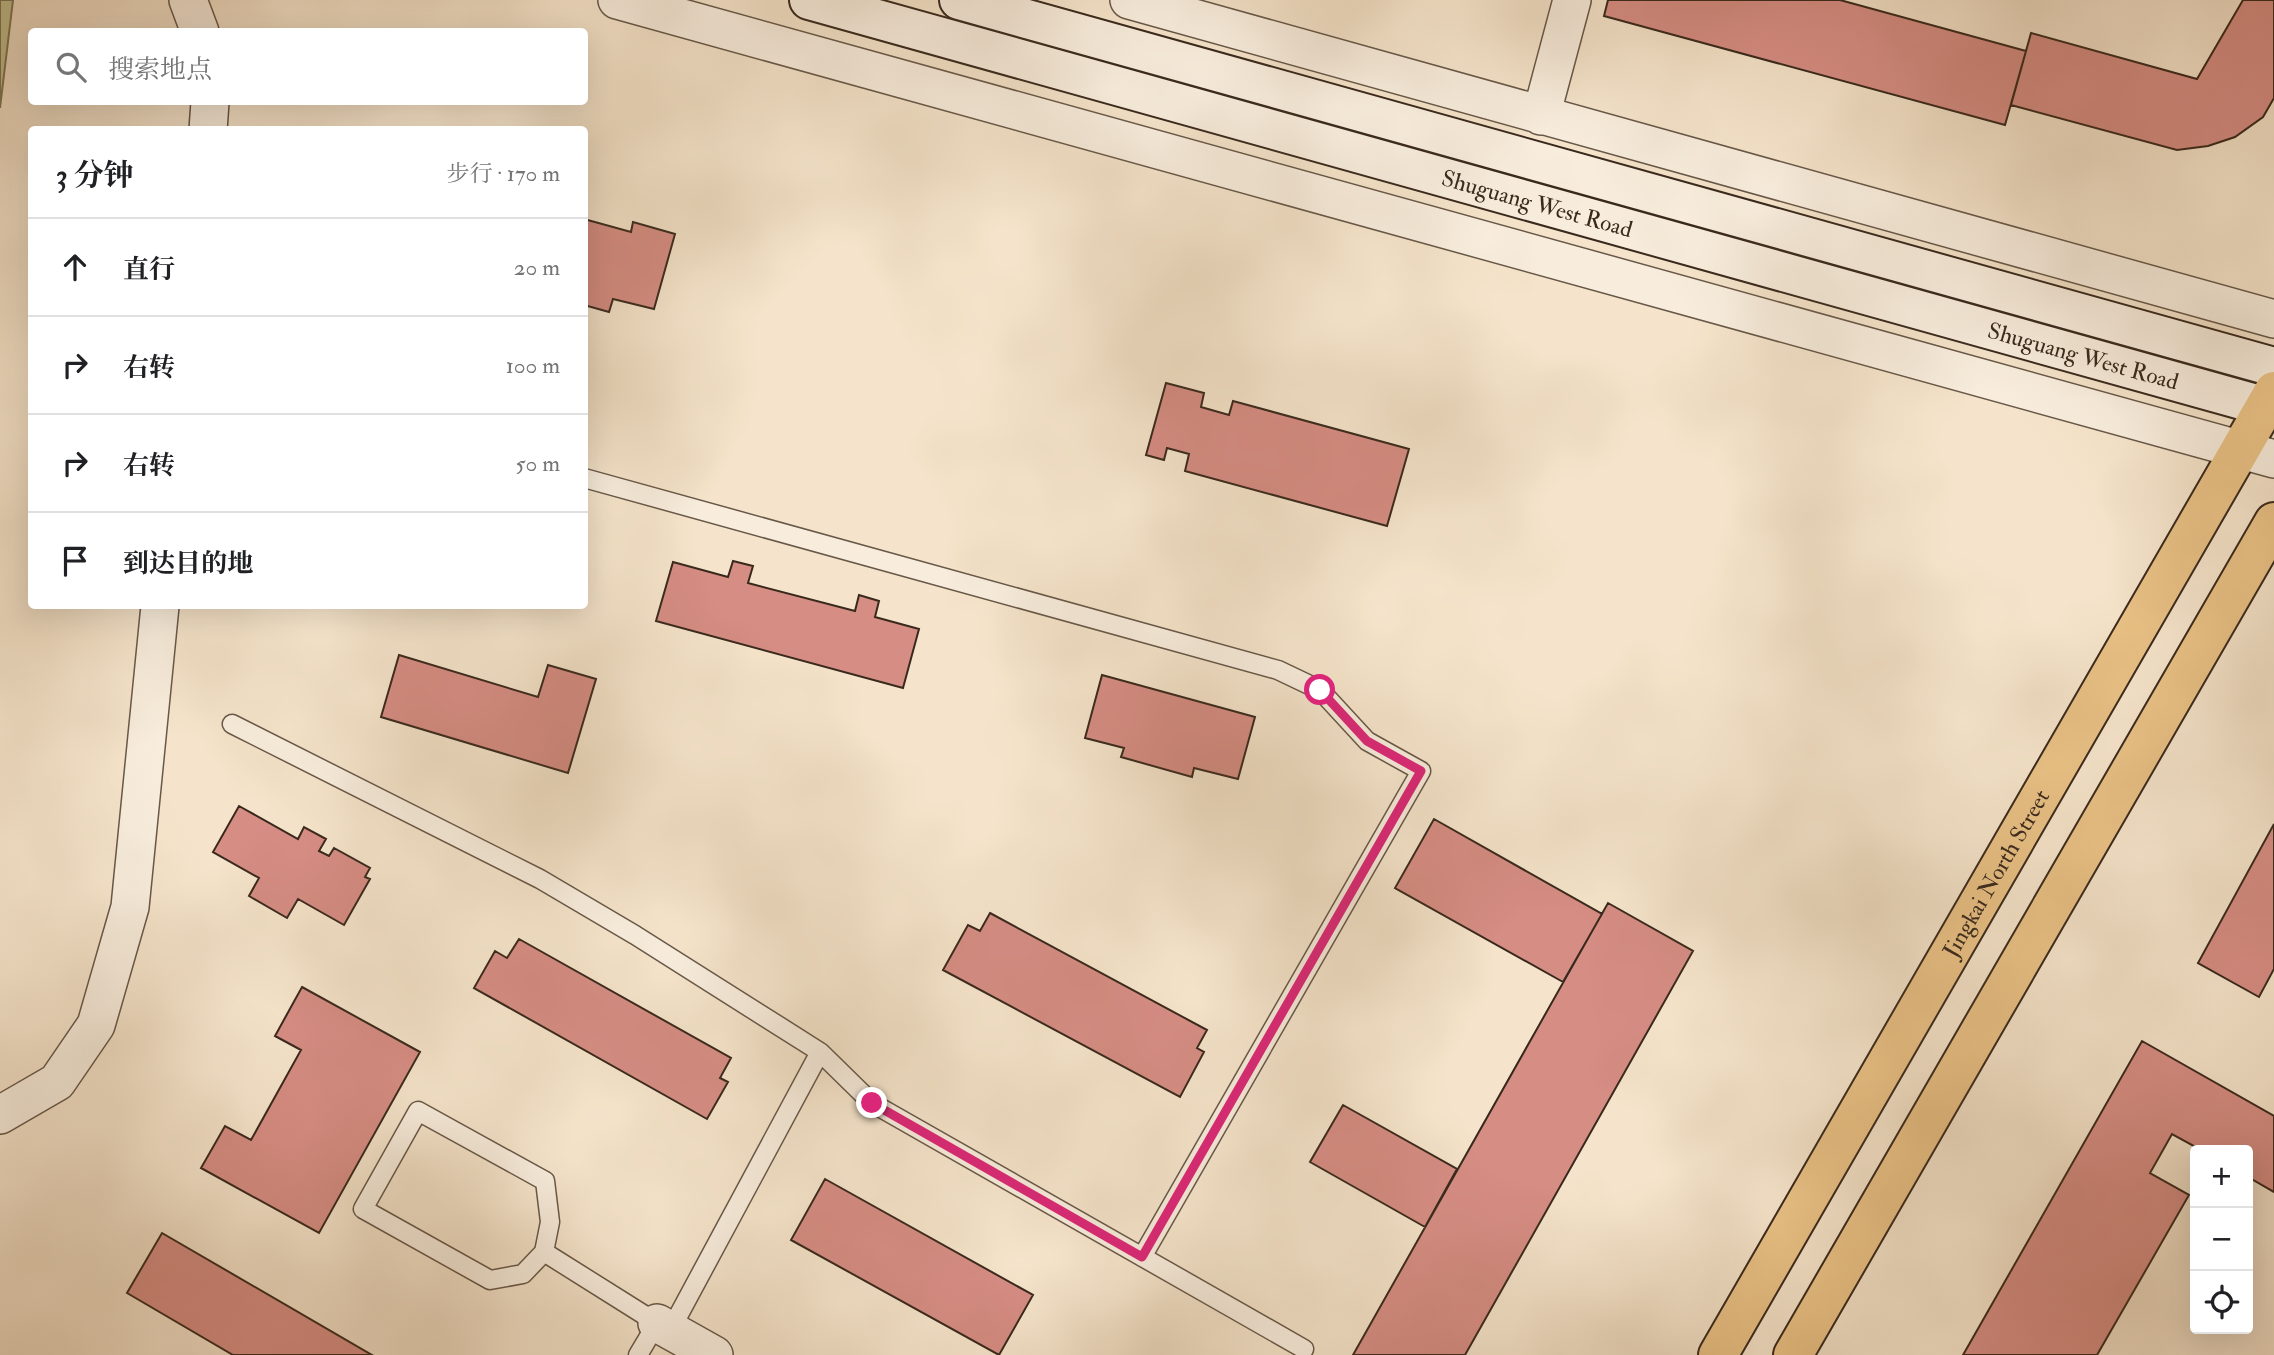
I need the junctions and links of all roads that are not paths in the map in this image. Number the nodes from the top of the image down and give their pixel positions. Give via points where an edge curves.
1 (188, 0) edge
2 (617, 0) edge
3 (809, 0) edge
4 (1129, 0) edge
5 (1572, 0) edge
6 (976, 2) edge
7 (198, 28) edge
8 (210, 105) edge
9 (1541, 116) junction
10 (208, 126) edge
11 (2274, 319) edge
12 (2274, 368) edge
13 (2271, 402) edge
14 (2257, 454) edge
15 (588, 479) edge
16 (2274, 522) edge
17 (160, 609) edge
18 (232, 724) dead end
19 (820, 1052) junction
20 (0, 1115) edge
21 (544, 1252) junction
22 (1142, 1257) junction
23 (664, 1327) junction
24 (1304, 1349) dead end
25 (638, 1355) edge
26 (714, 1355) edge
27 (1718, 1355) edge
28 (1793, 1355) edge

1 - 7 street
2 - 14 street
3 - 13 main road, Shuguang West Road
4 - 9 street
5 - 9 street
6 - 12 main road, Shuguang West Road
8 - 10 street
9 - 11 street
13 - 14 main road, Jingkai North Street
14 - 27 main road, Jingkai North Street
15 - 22 lane via 1278,670 1320,690 1367,741 1421,771
16 - 28 main road
17 - 20 street via 130,907 96,1024 57,1083
18 - 19 lane via 540,878
19 - 22 lane via 872,1103
19 - 23 lane
21 - 21 lane via 523,1274 490,1280 363,1209 418,1111 545,1181 550,1222
21 - 23 lane
22 - 24 lane
23 - 25 lane
23 - 26 street

